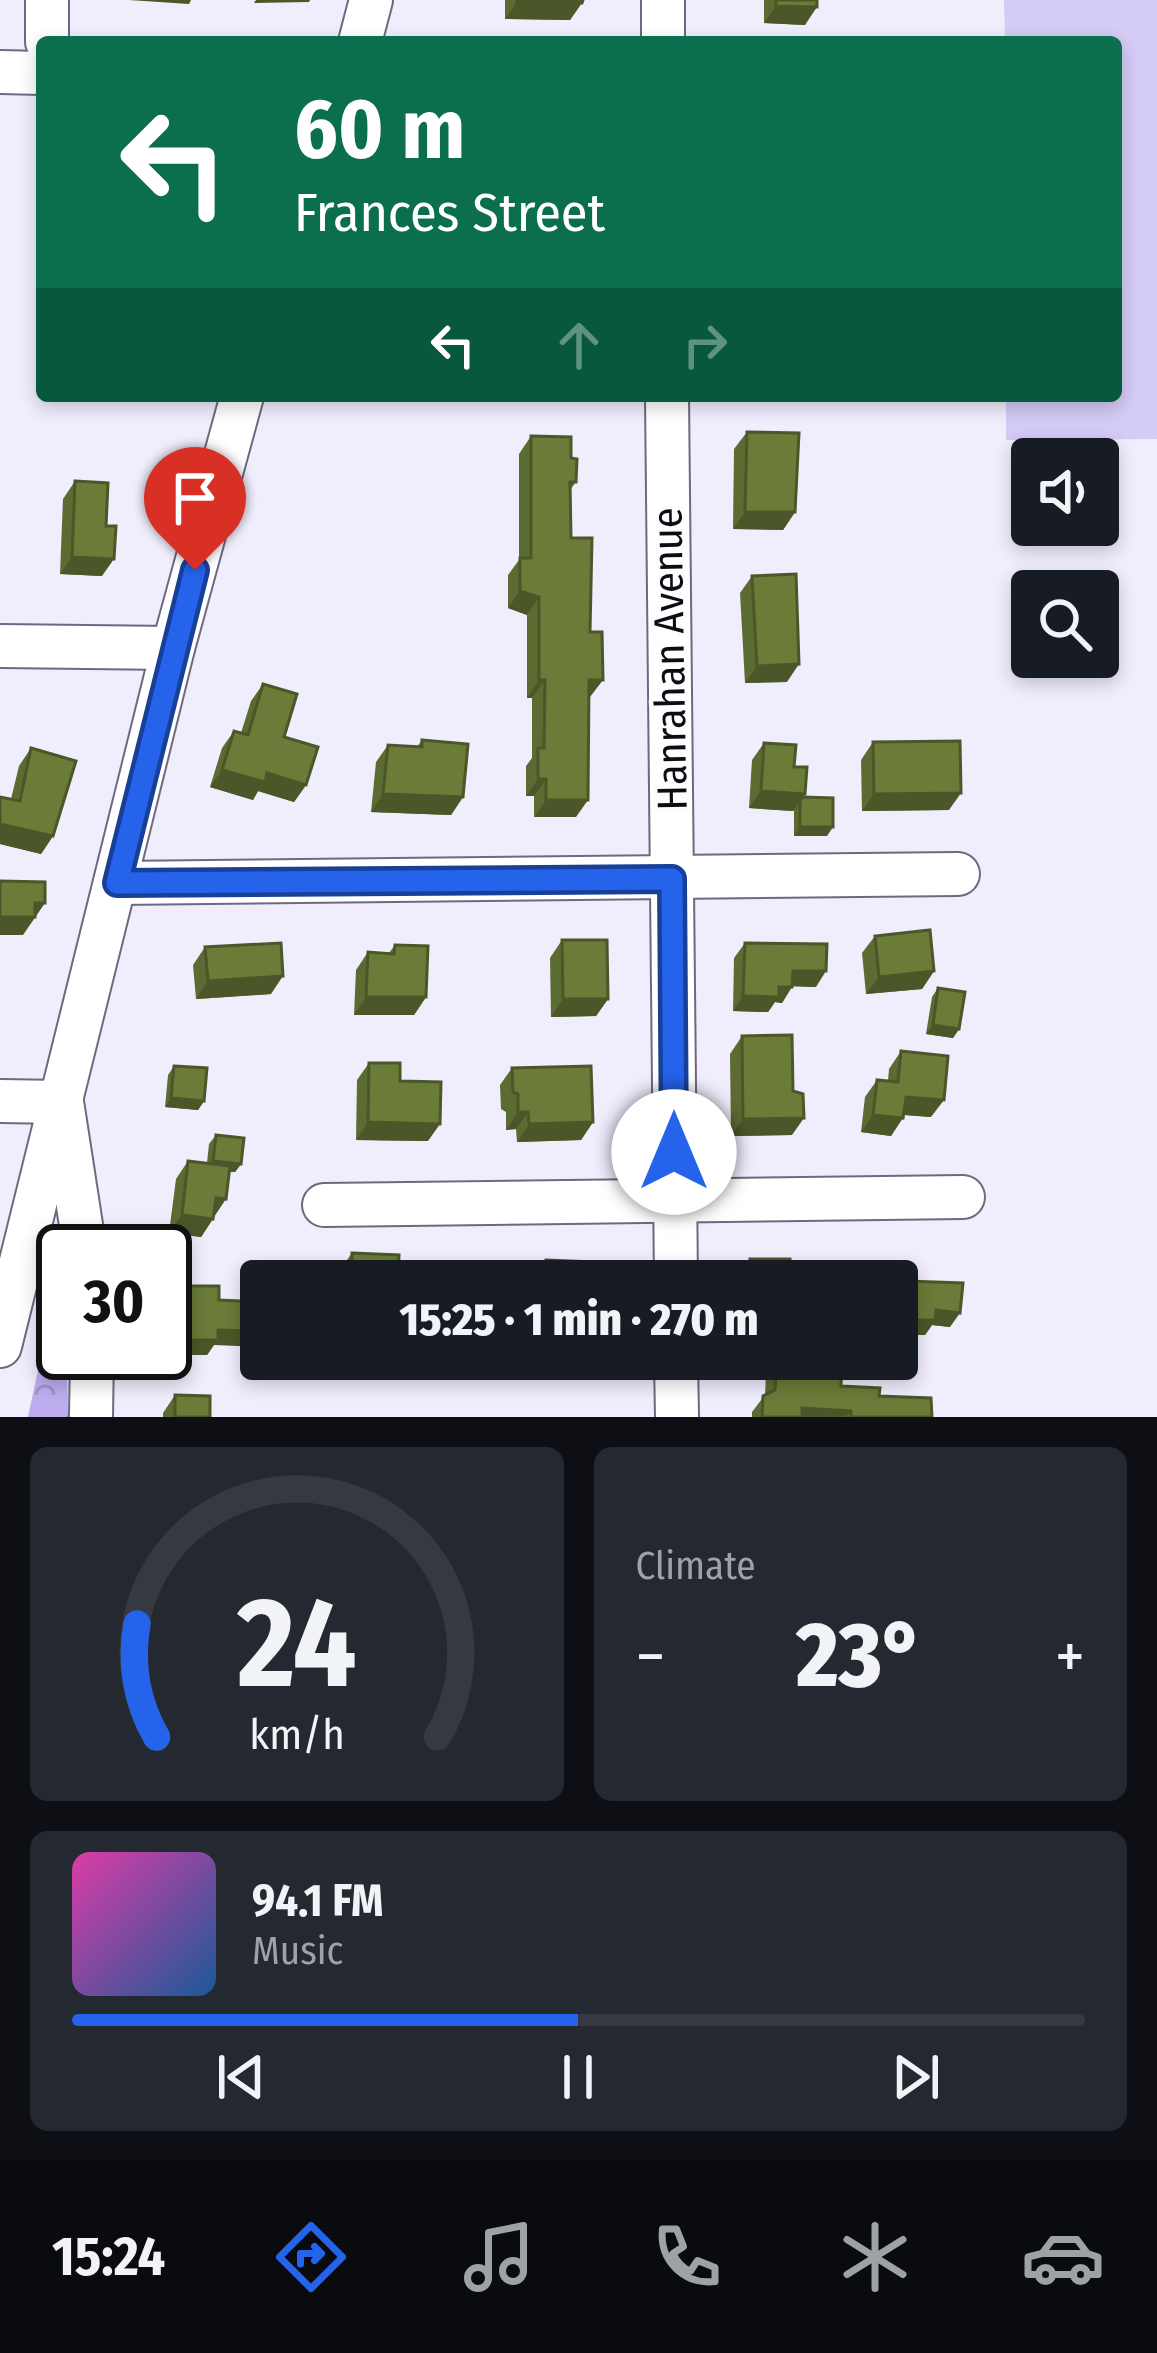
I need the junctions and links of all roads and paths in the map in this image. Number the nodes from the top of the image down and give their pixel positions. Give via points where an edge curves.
1 (47, 0) edge
2 (371, 0) edge
3 (663, 0) edge
4 (47, 36) edge
5 (362, 36) edge
6 (663, 36) edge
7 (0, 72) edge
8 (36, 73) edge
9 (240, 402) edge
10 (667, 402) edge
11 (0, 646) edge
12 (173, 648) junction
13 (958, 874) dead end
14 (672, 879) junction
15 (117, 883) junction
16 (0, 1101) edge
17 (62, 1102) junction
18 (675, 1197) junction
19 (963, 1197) dead end
20 (324, 1205) dead end
21 (81, 1224) edge
22 (676, 1260) edge
23 (0, 1346) edge
24 (92, 1380) edge
25 (676, 1380) edge
26 (91, 1417) edge
27 (677, 1417) edge

1 - 4 street
2 - 5 street
3 - 6 street
7 - 8 street
9 - 12 street
10 - 14 street, Hanrahan Avenue
11 - 12 street
12 - 15 street
13 - 14 street
14 - 15 street
14 - 18 street, Hanrahan Avenue
15 - 17 street
16 - 17 street
17 - 21 street
17 - 23 street
18 - 19 street
18 - 20 street
18 - 22 street, Hanrahan Avenue
24 - 26 street
25 - 27 street

